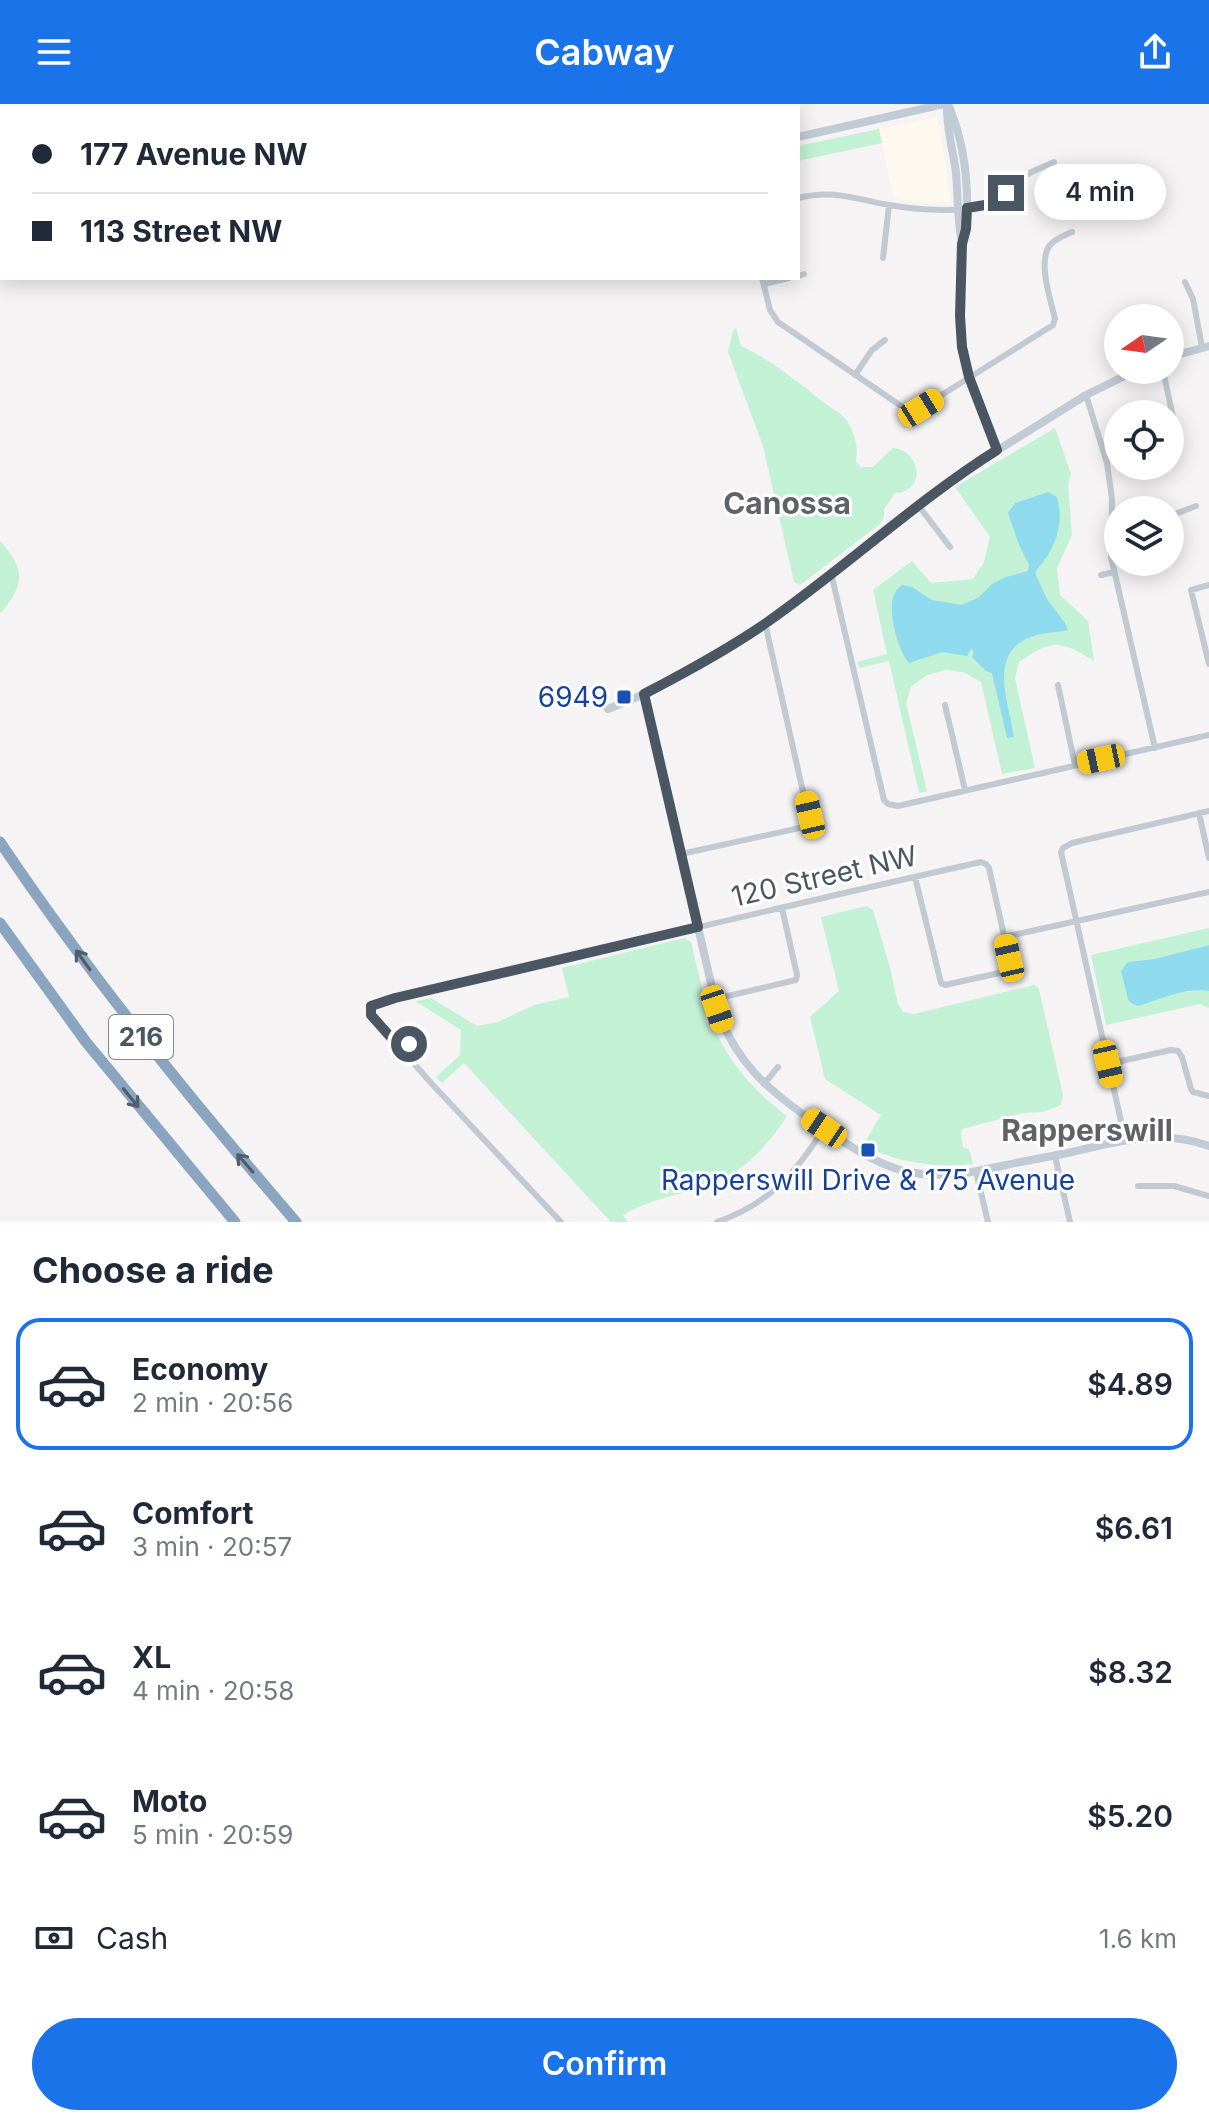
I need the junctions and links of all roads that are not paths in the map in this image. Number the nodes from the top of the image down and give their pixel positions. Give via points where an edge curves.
1 (947, 104) edge
2 (800, 137) edge
3 (1054, 162) dead end
4 (848, 187) dead end
5 (846, 195) junction
6 (800, 198) edge
7 (889, 205) junction
8 (963, 208) junction
9 (1072, 232) dead end
10 (883, 258) dead end
11 (763, 281) edge
12 (1185, 282) dead end
13 (885, 340) dead end
14 (1206, 346) edge
15 (1184, 353) edge
16 (855, 375) junction
17 (969, 377) junction
18 (1108, 384) edge
19 (1086, 395) junction
20 (997, 450) junction
21 (1112, 496) edge
22 (918, 505) junction
23 (1196, 506) dead end
24 (1184, 511) edge
25 (950, 547) dead end
26 (831, 573) junction
27 (1104, 574) edge
28 (1101, 575) dead end
29 (1115, 576) edge
30 (1209, 585) edge
31 (765, 623) junction
32 (1209, 664) edge
33 (1058, 685) dead end
34 (644, 694) junction
35 (945, 705) dead end
36 (608, 709) dead end
37 (1209, 735) edge
38 (1155, 748) junction
39 (1075, 765) junction
40 (965, 790) junction
41 (1209, 811) edge
42 (1199, 813) junction
43 (0, 842) edge
44 (681, 854) junction
45 (1209, 858) edge
46 (915, 877) junction
47 (1209, 892) edge
48 (782, 908) junction
49 (1075, 921) junction
50 (0, 923) edge
51 (698, 927) junction
52 (1004, 937) junction
53 (715, 999) junction
54 (409, 1044) dead end
55 (402, 1050) junction
56 (1108, 1064) junction
57 (778, 1067) dead end
58 (764, 1084) junction
59 (1209, 1096) edge
60 (824, 1128) junction
61 (1125, 1139) junction
62 (1209, 1146) edge
63 (1055, 1156) junction
64 (976, 1172) junction
65 (1138, 1186) dead end
66 (1209, 1196) edge
67 (235, 1222) edge
68 (296, 1222) edge
69 (561, 1222) edge
70 (717, 1222) edge
71 (988, 1222) edge
72 (1070, 1222) edge

1 - 2 street
1 - 8 street
3 - 8 street via 1022,177 997,201
4 - 5 street
5 - 6 street
5 - 7 street
7 - 8 street
7 - 10 street
8 - 17 street via 961,332
9 - 17 street via 1054,241 1046,254 1053,325
11 - 16 street via 778,322
12 - 14 street
13 - 16 street
14 - 15 street
16 - 17 street via 912,411
17 - 20 street
18 - 19 street
19 - 20 street
19 - 21 street
20 - 22 street
22 - 25 street
22 - 26 street
23 - 24 street
26 - 31 street
26 - 40 street via 884,800 898,806
27 - 28 street
29 - 38 street
30 - 32 street via 1191,590
31 - 34 street
31 - 44 street via 810,823
33 - 39 street
34 - 36 street
34 - 44 street
35 - 40 street
37 - 38 street
38 - 39 street
39 - 40 street
41 - 42 street
42 - 45 street
42 - 49 street via 1063,848
68 -> 43 highway, 216 via 125,1016
44 - 51 street
46 - 48 street, 120 Street NW
46 - 52 street, 120 Street NW via 986,864
46 - 52 street via 941,983 1002,973 1009,967
47 - 49 street
48 - 51 street, 120 Street NW
48 - 53 street via 796,980
49 - 52 street
49 - 56 street
50 -> 67 highway, 216 via 86,1042
51 - 53 street
51 - 55 street, 120 Street NW via 377,1003 370,1008 371,1015
53 - 58 street via 731,1041
54 - 55 street
55 - 69 street
56 - 59 street via 1178,1051 1191,1089
56 - 61 street
57 - 58 street
58 - 60 street
60 - 64 street via 862,1154 904,1171
60 - 70 street via 781,1184 752,1206
61 - 62 street via 1169,1138
61 - 63 street
63 - 64 street
63 - 72 street
64 - 71 street
65 - 66 street via 1174,1186

